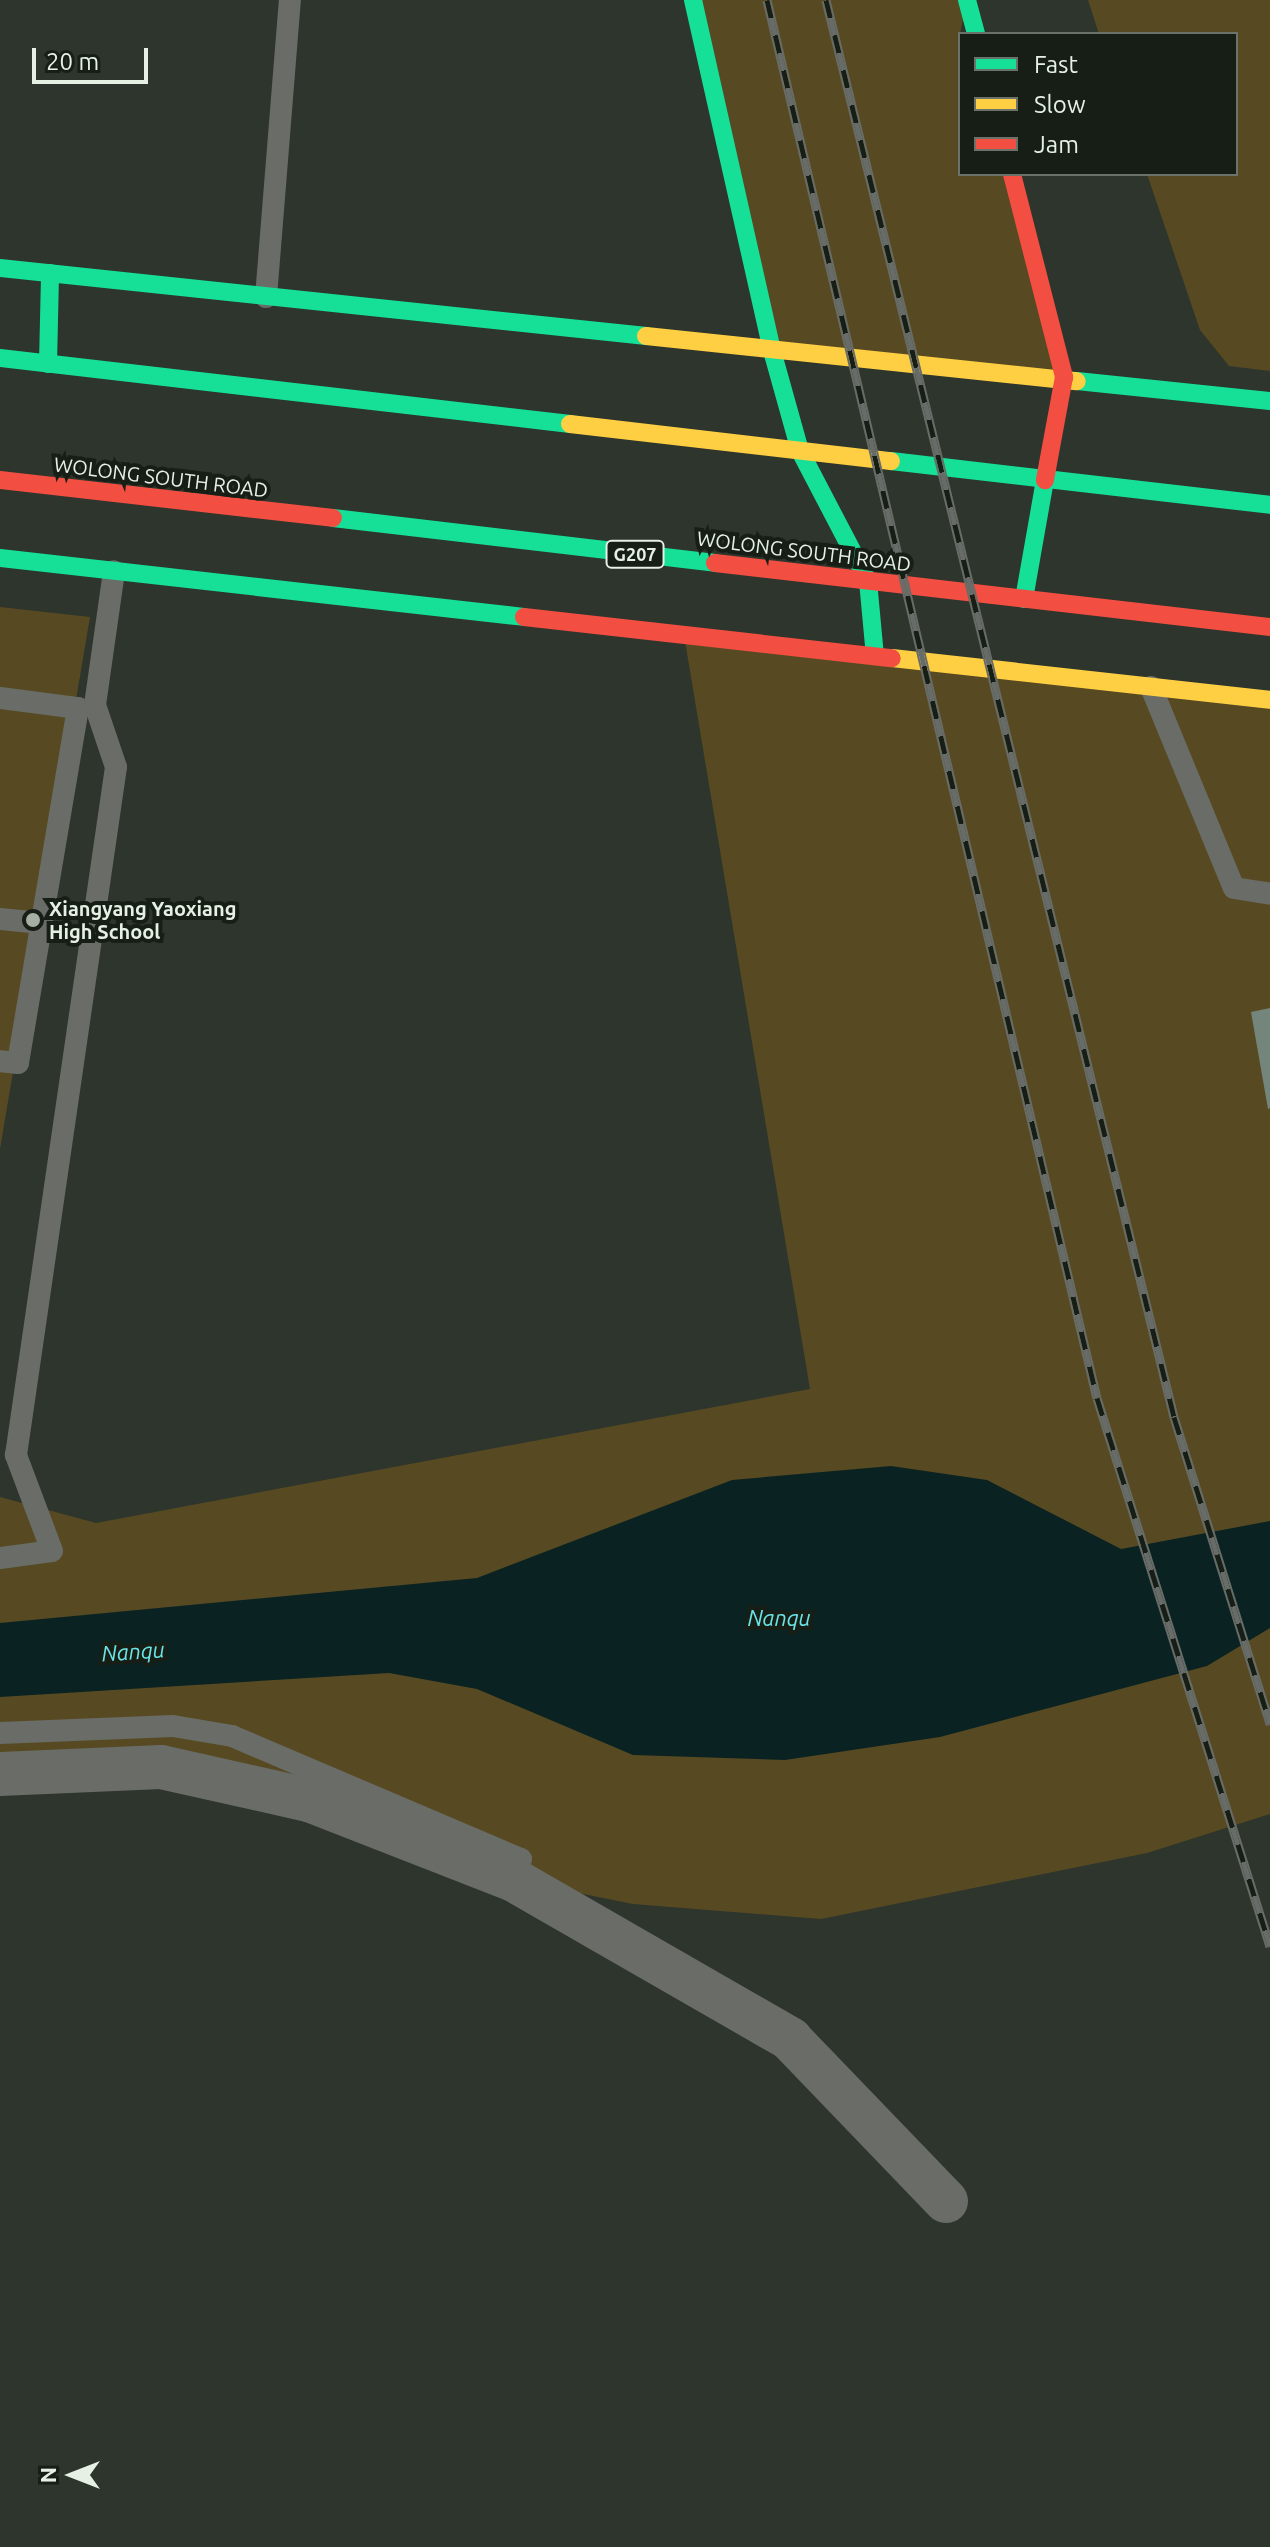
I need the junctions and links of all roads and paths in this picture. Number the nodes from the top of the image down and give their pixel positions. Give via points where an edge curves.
1 (290, 0) edge
2 (693, 0) edge
3 (967, 0) edge
4 (975, 32) edge
5 (1013, 176) edge
6 (0, 268) edge
7 (50, 273) junction
8 (266, 297) junction
9 (771, 347) junction
10 (0, 358) edge
11 (48, 364) junction
12 (1064, 377) junction
13 (1178, 389) junction
14 (1270, 401) edge
15 (1257, 421) dead end
16 (800, 451) junction
17 (1049, 479) junction
18 (0, 480) edge
19 (1270, 505) edge
20 (0, 558) edge
21 (114, 571) junction
22 (868, 581) junction
23 (1024, 599) junction
24 (1270, 627) edge
25 (875, 656) junction
26 (1151, 687) junction
27 (0, 698) edge
28 (1270, 700) edge
29 (86, 706) junction
30 (1270, 894) edge
31 (0, 919) edge
32 (41, 923) junction
33 (0, 1061) edge
34 (0, 1558) edge
35 (0, 1733) edge
36 (0, 1774) edge
37 (514, 1880) junction
38 (946, 2201) dead end

1 - 8 lane
2 - 9 main road
3 - 4 main road
5 - 12 main road
6 - 7 main road
7 - 8 main road
7 - 11 main road
8 - 9 main road
9 - 12 main road
9 - 16 main road
10 - 11 main road
11 - 16 main road
12 - 13 main road
12 - 17 main road
13 - 14 main road
13 - 15 main road
16 - 17 main road
16 - 22 main road
17 - 19 main road
17 - 23 main road
18 - 22 main road, WOLONG SOUTH ROAD / G207
20 - 21 main road
21 - 25 main road
21 - 29 lane
22 - 23 main road, WOLONG SOUTH ROAD / G207
22 - 25 main road
23 - 24 main road, WOLONG SOUTH ROAD / G207
25 - 26 main road
26 - 28 main road
26 - 30 lane via 1234,888
27 - 29 lane
29 - 32 lane
29 - 34 lane via 116,767 16,1455 52,1551
31 - 32 lane
32 - 33 lane via 18,1063
35 - 37 lane via 173,1726 232,1736 521,1859
36 - 37 street via 161,1767 309,1800
37 - 38 street via 790,2039

